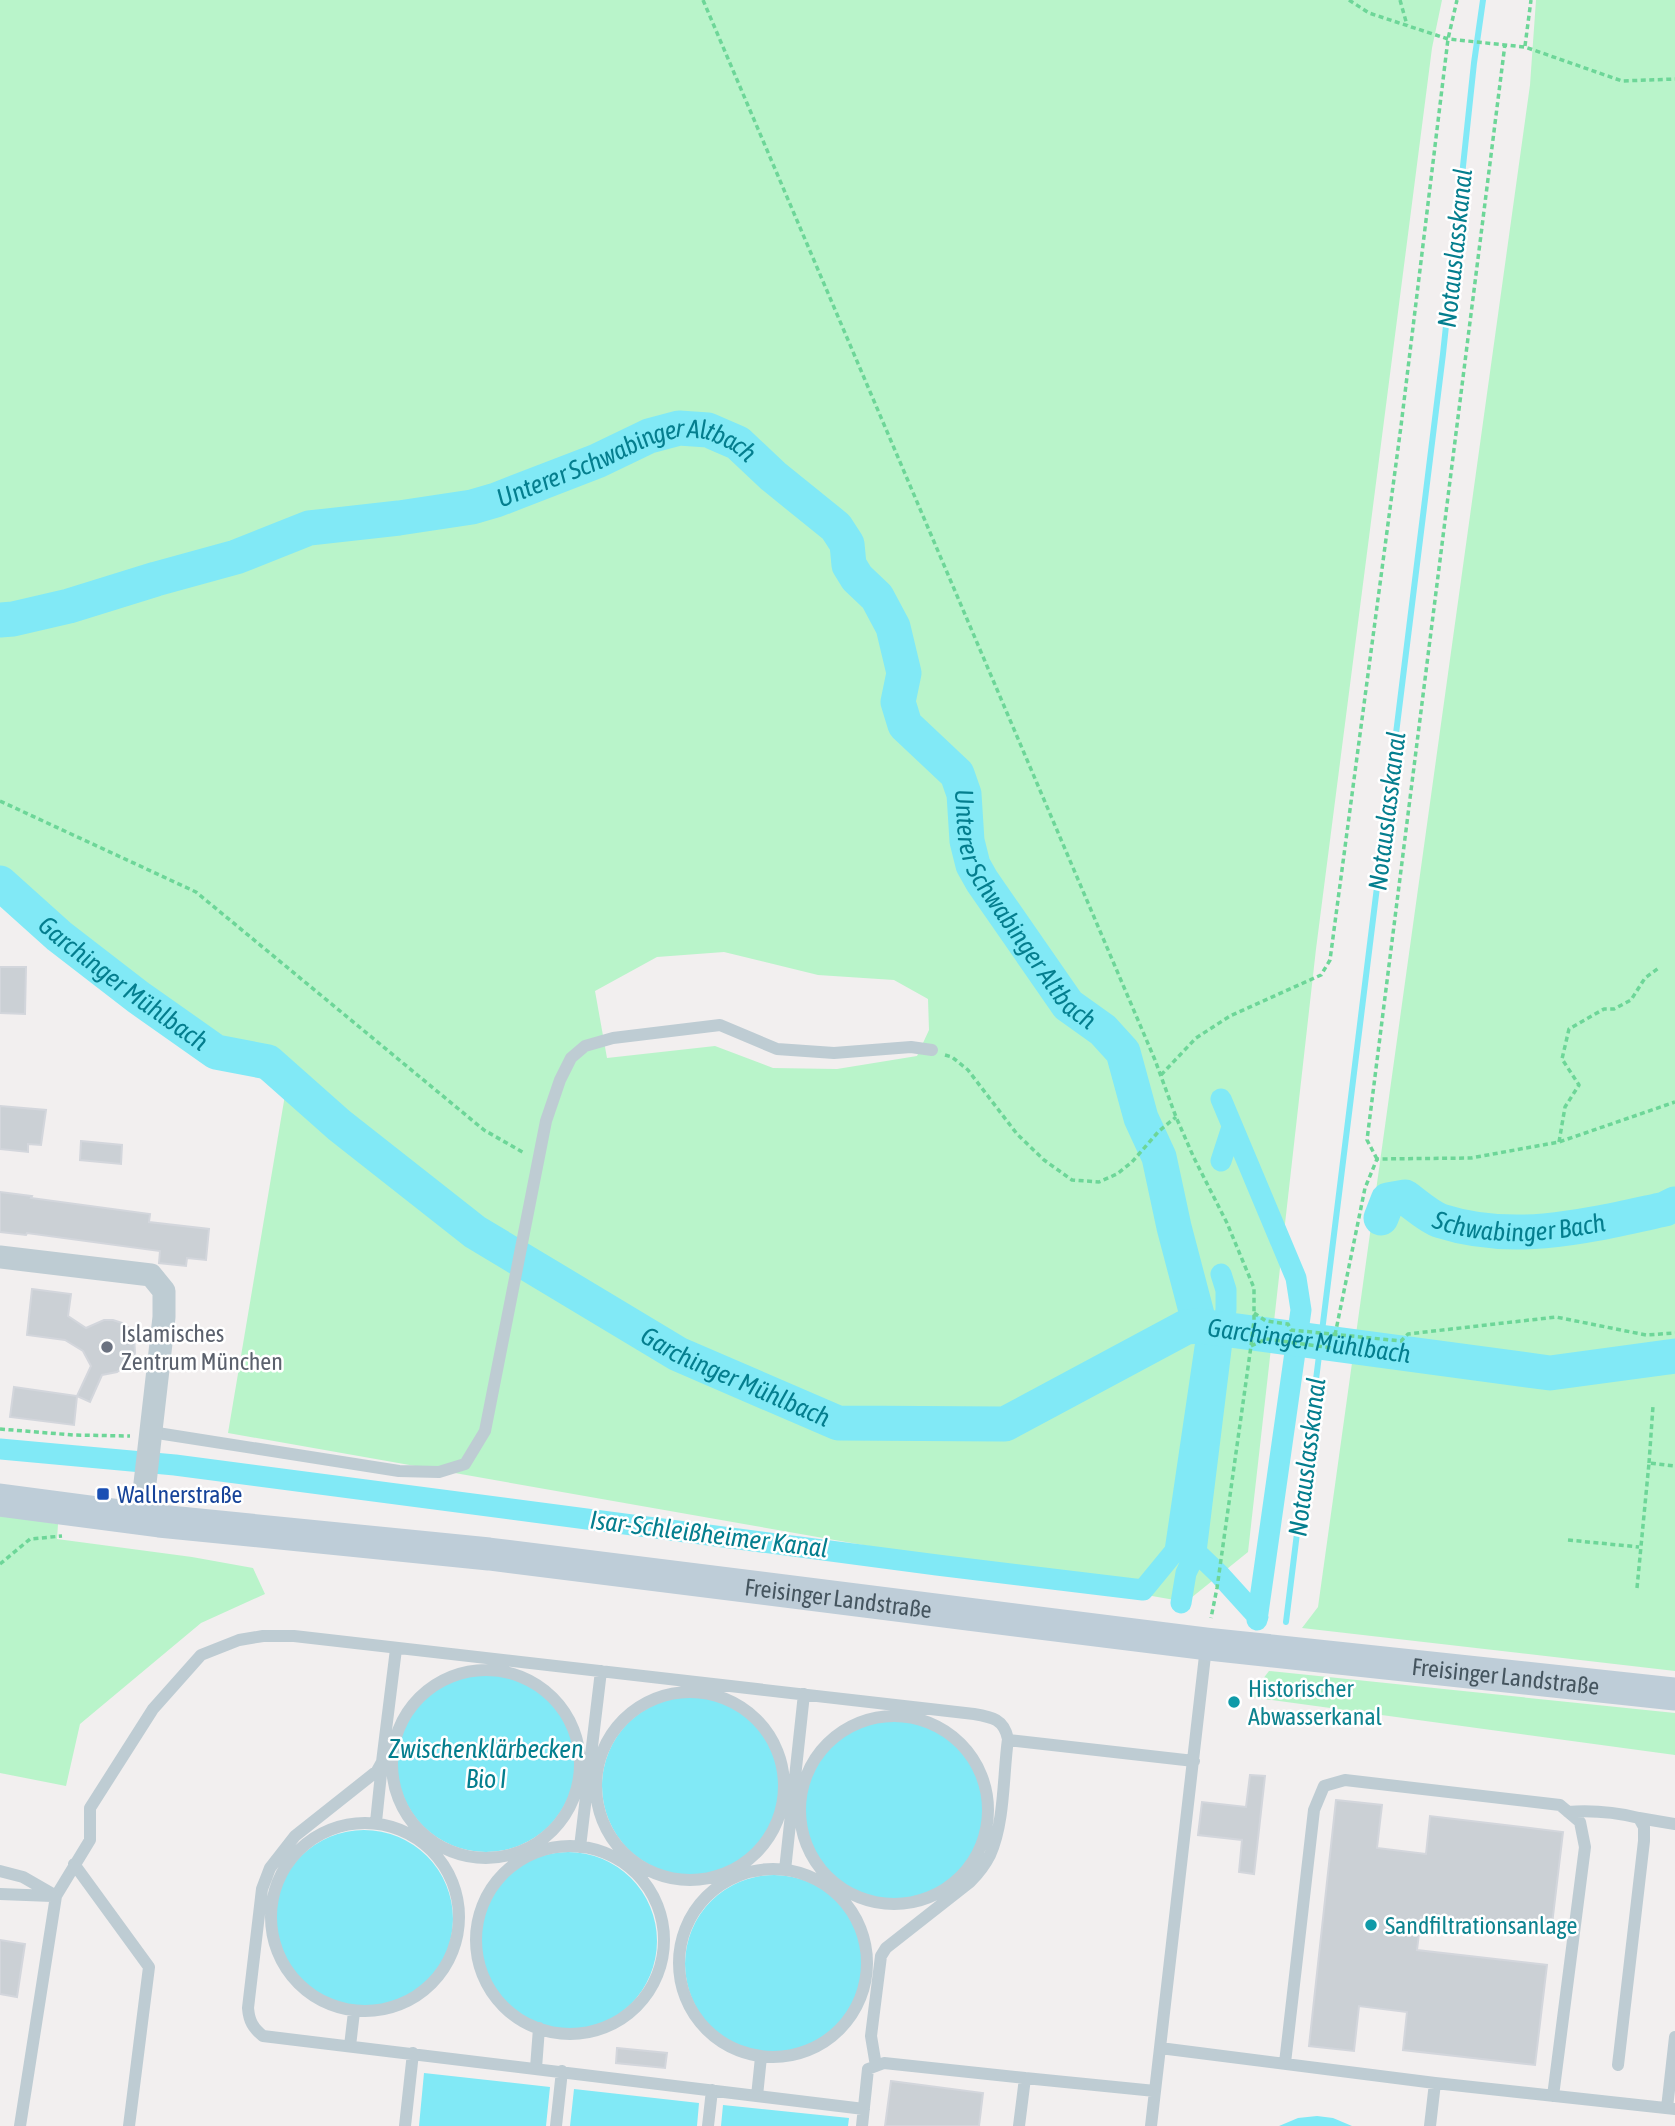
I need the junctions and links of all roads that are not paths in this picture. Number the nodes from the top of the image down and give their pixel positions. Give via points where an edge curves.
1 (932, 1050) road end
2 (0, 1257) edge
3 (150, 1440) junction
4 (0, 1500) edge
5 (141, 1518) junction
6 (1208, 1633) junction
7 (396, 1649) junction
8 (494, 1665) junction
9 (601, 1671) junction
10 (703, 1688) junction
11 (804, 1694) junction
12 (1675, 1694) edge
13 (909, 1712) junction
14 (1008, 1740) junction
15 (386, 1755) junction
16 (1194, 1761) junction
17 (588, 1773) junction
18 (793, 1795) junction
19 (1568, 1812) junction
20 (1639, 1818) junction
21 (376, 1822) junction
22 (1675, 1824) edge
23 (426, 1842) junction
24 (580, 1847) junction
25 (526, 1852) junction
26 (629, 1862) junction
27 (74, 1864) junction
28 (785, 1870) junction
29 (0, 1871) edge
30 (731, 1875) junction
31 (966, 1879) junction
32 (835, 1887) junction
33 (0, 1894) edge
34 (56, 1896) junction
35 (456, 1934) junction
36 (256, 1936) junction
37 (477, 1937) junction
38 (272, 1938) junction
39 (663, 1950) junction
40 (680, 1952) junction
41 (872, 1978) junction
42 (354, 2011) junction
43 (539, 2028) junction
44 (1675, 2037) edge
45 (350, 2046) junction
46 (1160, 2049) junction
47 (413, 2053) junction
48 (761, 2057) junction
49 (1285, 2063) junction
50 (1619, 2065) dead end
51 (876, 2066) junction
52 (536, 2068) junction
53 (562, 2071) junction
54 (1025, 2078) junction
55 (1435, 2083) junction
56 (712, 2090) junction
57 (1155, 2091) junction
58 (757, 2096) junction
59 (1553, 2096) junction
60 (864, 2109) junction
61 (1671, 2109) edge
62 (20, 2126) edge
63 (129, 2126) edge
64 (405, 2126) edge
65 (556, 2126) edge
66 (708, 2126) edge
67 (862, 2126) edge
68 (1019, 2126) edge
69 (1151, 2126) edge
70 (1430, 2126) edge

1 - 3 lane via 911,1047 834,1053 777,1049 720,1024 613,1038 585,1046 571,1058 546,1121 485,1431 465,1464 439,1472 399,1471
2 - 3 street via 152,1275 164,1291 164,1317
3 - 5 street
4 - 5 main road, Freisinger Landstraße
5 - 6 main road, Freisinger Landstraße
6 - 12 main road, Freisinger Landstraße
6 - 16 lane
7 - 8 lane
7 - 15 lane
7 - 27 lane via 263,1636 239,1640 201,1656 153,1709 90,1808 90,1840
8 - 9 lane
8 - 15 lane via 445,1680 421,1696 402,1721
8 - 17 lane via 532,1680 555,1698 573,1725
9 - 10 lane
9 - 17 lane
10 - 11 lane
10 - 17 lane via 648,1701 624,1719
10 - 18 lane via 737,1704 762,1724
11 - 13 lane
11 - 18 lane
13 - 14 lane via 991,1717 1006,1728
13 - 18 lane via 847,1729 822,1749
13 - 31 lane via 958,1741 977,1764 987,1793 988,1822
14 - 16 lane
14 - 31 lane via 996,1840 989,1856
15 - 21 lane
15 - 23 lane via 406,1816
15 - 36 lane via 377,1771 282,1851 262,1889
16 - 46 lane
17 - 24 lane
17 - 25 lane via 577,1785 567,1813
17 - 26 lane via 609,1832
18 - 28 lane
18 - 30 lane via 766,1843
18 - 32 lane via 806,1843
19 - 20 lane via 1596,1810
19 - 49 lane via 1560,1805 1345,1780 1324,1786 1314,1810
19 - 59 lane via 1580,1822 1585,1847
20 - 22 lane
20 - 50 lane via 1644,1840
21 - 23 lane
21 - 38 lane via 351,1823 323,1833 299,1849 281,1874 271,1905
23 - 25 lane via 476,1859
23 - 35 lane via 451,1878 459,1908
24 - 25 lane
24 - 26 lane
25 - 37 lane via 503,1873 486,1898
26 - 30 lane via 683,1880
26 - 39 lane via 658,1906
27 - 34 lane
27 - 63 lane via 149,1967
28 - 30 lane
28 - 32 lane
29 - 34 lane via 23,1877
30 - 40 lane via 693,1914
31 - 32 lane via 911,1903 878,1903
31 - 41 lane via 886,1948
32 - 41 lane via 858,1920
33 - 34 lane
34 - 62 lane
35 - 37 lane
35 - 42 lane via 445,1965 424,1990 397,2006
36 - 38 lane
36 - 45 lane via 248,2008 254,2029 264,2036
37 - 43 lane via 478,1958 488,1987 508,2010
38 - 42 lane via 284,1968 306,1992 334,2007
39 - 40 lane
39 - 43 lane via 660,1969 646,1997 622,2019 593,2032 563,2034
40 - 48 lane via 682,1988 695,2016 716,2039
41 - 48 lane via 856,2010 825,2043 804,2053
41 - 51 lane via 871,2036
42 - 45 lane
43 - 52 lane
44 - 61 lane
45 - 47 lane
46 - 49 lane
46 - 57 lane
47 - 52 lane
47 - 64 lane
48 - 58 lane
49 - 55 lane
51 - 54 lane via 884,2063
51 - 60 lane via 868,2069
52 - 53 lane
53 - 56 lane
53 - 65 lane
54 - 57 lane
54 - 68 lane
55 - 59 lane
55 - 70 lane
56 - 58 lane
56 - 66 lane
57 - 69 lane
58 - 60 lane
59 - 61 lane
60 - 67 lane

